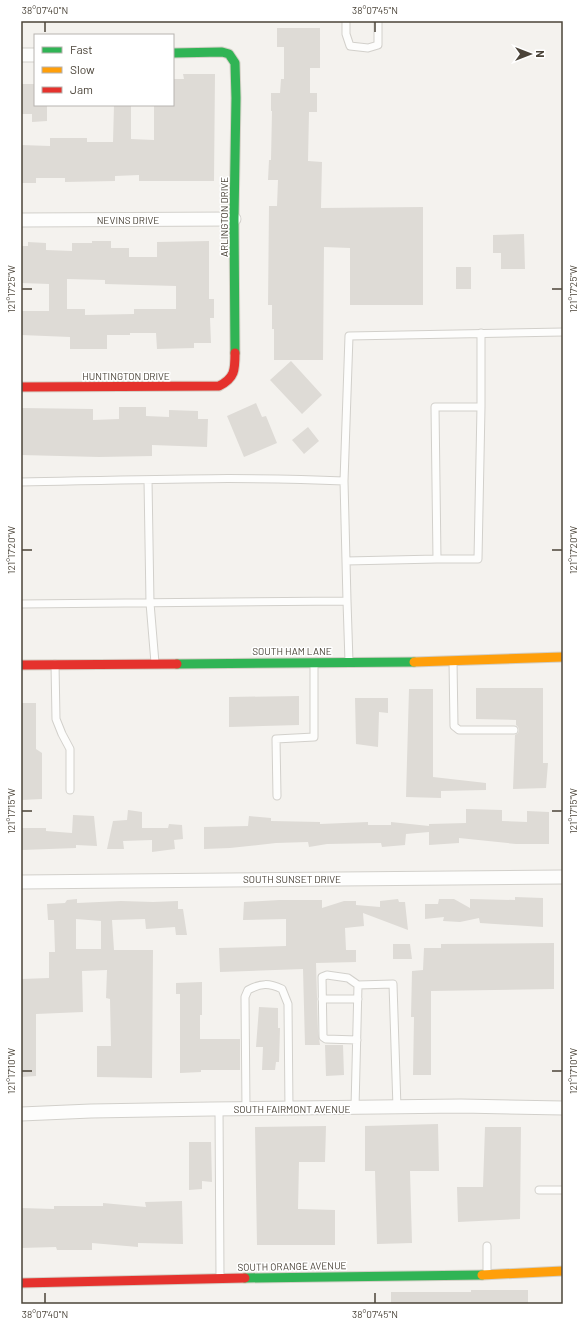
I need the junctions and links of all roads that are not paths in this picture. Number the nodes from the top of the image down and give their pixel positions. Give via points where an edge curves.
1 (346, 21) edge
2 (378, 21) edge
3 (174, 53) edge
4 (21, 55) edge
5 (34, 55) edge
6 (234, 219) junction
7 (21, 220) edge
8 (563, 332) edge
9 (482, 333) junction
10 (229, 381) joint
11 (21, 387) edge
12 (481, 407) junction
13 (148, 480) junction
14 (344, 481) junction
15 (21, 482) edge
16 (437, 559) junction
17 (346, 561) junction
18 (347, 601) junction
19 (150, 603) junction
20 (21, 604) edge
21 (563, 657) edge
22 (453, 660) junction
23 (314, 662) junction
24 (349, 662) junction
25 (21, 664) edge
26 (55, 664) junction
27 (155, 664) junction
28 (514, 730) dead end
29 (70, 790) dead end
30 (277, 796) dead end
31 (563, 877) edge
32 (21, 882) edge
33 (358, 985) junction
34 (322, 999) junction
35 (358, 999) junction
36 (357, 1040) junction
37 (288, 1108) junction
38 (355, 1108) junction
39 (397, 1108) junction
40 (563, 1108) edge
41 (219, 1109) junction
42 (246, 1109) junction
43 (21, 1114) edge
44 (539, 1190) dead end
45 (563, 1190) edge
46 (487, 1246) dead end
47 (563, 1271) edge
48 (487, 1275) junction
49 (220, 1278) junction
50 (21, 1283) edge

1 - 2 lane via 346,34 350,46 368,48 378,45
3 - 6 street, ARLINGTON DRIVE via 222,52 229,54 235,63
4 - 5 street
6 - 7 street, NEVINS DRIVE
6 - 10 street, ARLINGTON DRIVE via 235,365 233,377
8 - 9 lane
9 - 12 lane
9 - 14 lane via 349,336
10 - 11 street, HUNTINGTON DRIVE via 219,386
12 - 16 lane via 478,559
12 - 16 lane via 435,408
13 - 14 lane
13 - 15 lane
13 - 19 lane
14 - 17 lane
16 - 17 lane
17 - 18 lane
18 - 19 lane
18 - 24 lane
19 - 20 lane
19 - 27 lane
21 - 22 street, SOUTH HAM LANE
22 - 24 street, SOUTH HAM LANE
22 - 28 lane via 454,726 459,730
23 - 24 street, SOUTH HAM LANE
23 - 27 street, SOUTH HAM LANE
23 - 30 lane via 314,738 276,739
25 - 26 street, SOUTH HAM LANE
26 - 27 street, SOUTH HAM LANE
26 - 29 lane via 56,719 70,749
31 - 32 street, SOUTH SUNSET DRIVE
33 - 34 lane via 348,978 327,975 322,977
33 - 35 lane
33 - 39 lane via 393,984
34 - 35 lane
34 - 36 lane via 323,1037 326,1040
35 - 36 lane
36 - 38 lane
37 - 38 street, SOUTH FAIRMONT AVENUE
37 - 42 street, SOUTH FAIRMONT AVENUE
37 - 42 lane via 288,1004 282,989 274,985 260,984 248,990 245,997
38 - 39 street, SOUTH FAIRMONT AVENUE
39 - 40 street, SOUTH FAIRMONT AVENUE
41 - 42 street, SOUTH FAIRMONT AVENUE
41 - 43 street, SOUTH FAIRMONT AVENUE
41 - 49 lane
44 - 45 lane
46 - 48 lane
47 - 48 street, SOUTH ORANGE AVENUE
48 - 49 street, SOUTH ORANGE AVENUE
49 - 50 street, SOUTH ORANGE AVENUE

